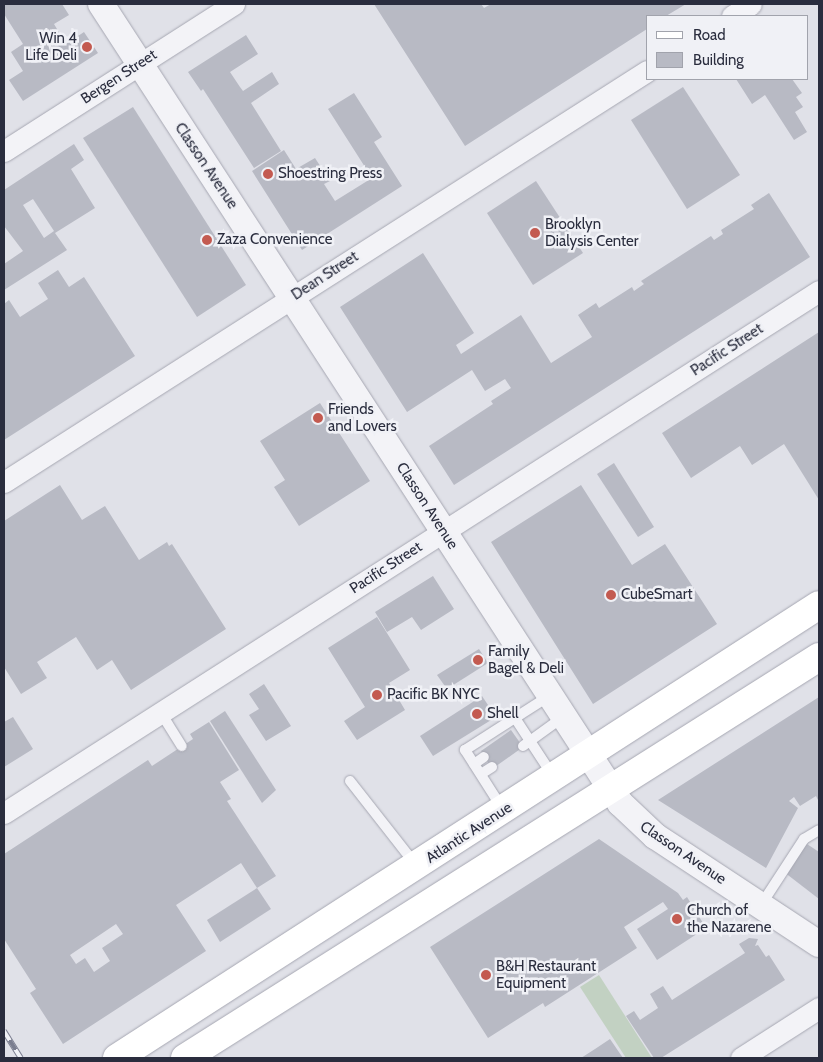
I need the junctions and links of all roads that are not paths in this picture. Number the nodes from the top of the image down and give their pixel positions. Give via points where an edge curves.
1 (101, 4) edge
2 (234, 4) edge
3 (751, 4) edge
4 (734, 15) edge
5 (139, 64) junction
6 (646, 72) edge
7 (4, 151) edge
8 (819, 291) edge
9 (293, 297) junction
10 (4, 482) edge
11 (444, 531) junction
12 (819, 605) edge
13 (819, 657) edge
14 (557, 706) junction
15 (161, 713) junction
16 (515, 718) junction
17 (527, 743) junction
18 (182, 746) dead end
19 (588, 753) junction
20 (484, 757) dead end
21 (474, 764) junction
22 (492, 767) dead end
23 (481, 774) junction
24 (553, 776) junction
25 (350, 781) dead end
26 (611, 790) junction
27 (504, 810) junction
28 (4, 813) edge
29 (819, 830) edge
30 (417, 866) junction
31 (761, 905) junction
32 (819, 944) edge
33 (819, 1008) edge
34 (117, 1058) edge
35 (185, 1058) edge
36 (741, 1058) edge

1 - 5 street, Classon Avenue
2 - 5 street, Bergen Street
3 - 4 street
5 - 7 street, Bergen Street
5 - 9 street, Classon Avenue
6 - 9 street, Dean Street
8 - 11 street, Pacific Street
9 - 10 street, Dean Street
9 - 11 street, Classon Avenue
11 - 14 street, Classon Avenue
11 - 15 street, Pacific Street
12 - 19 main road, Atlantic Avenue
13 - 26 main road
14 - 16 lane
14 - 17 lane
14 - 19 street, Classon Avenue
15 - 18 lane
15 - 28 street, Pacific Street
16 - 17 lane
16 - 21 lane via 466,750
17 - 24 lane
19 - 24 main road, Atlantic Avenue
19 - 26 street, Classon Avenue
20 - 21 lane
21 - 23 lane
22 - 23 lane
23 - 27 lane
24 - 27 main road, Atlantic Avenue
25 - 30 lane
26 - 31 street, Classon Avenue via 645,828
26 - 35 main road via 447,890
27 - 30 main road, Atlantic Avenue
29 - 31 lane via 804,838
30 - 34 main road, Atlantic Avenue
31 - 32 street, Classon Avenue
33 - 36 street

